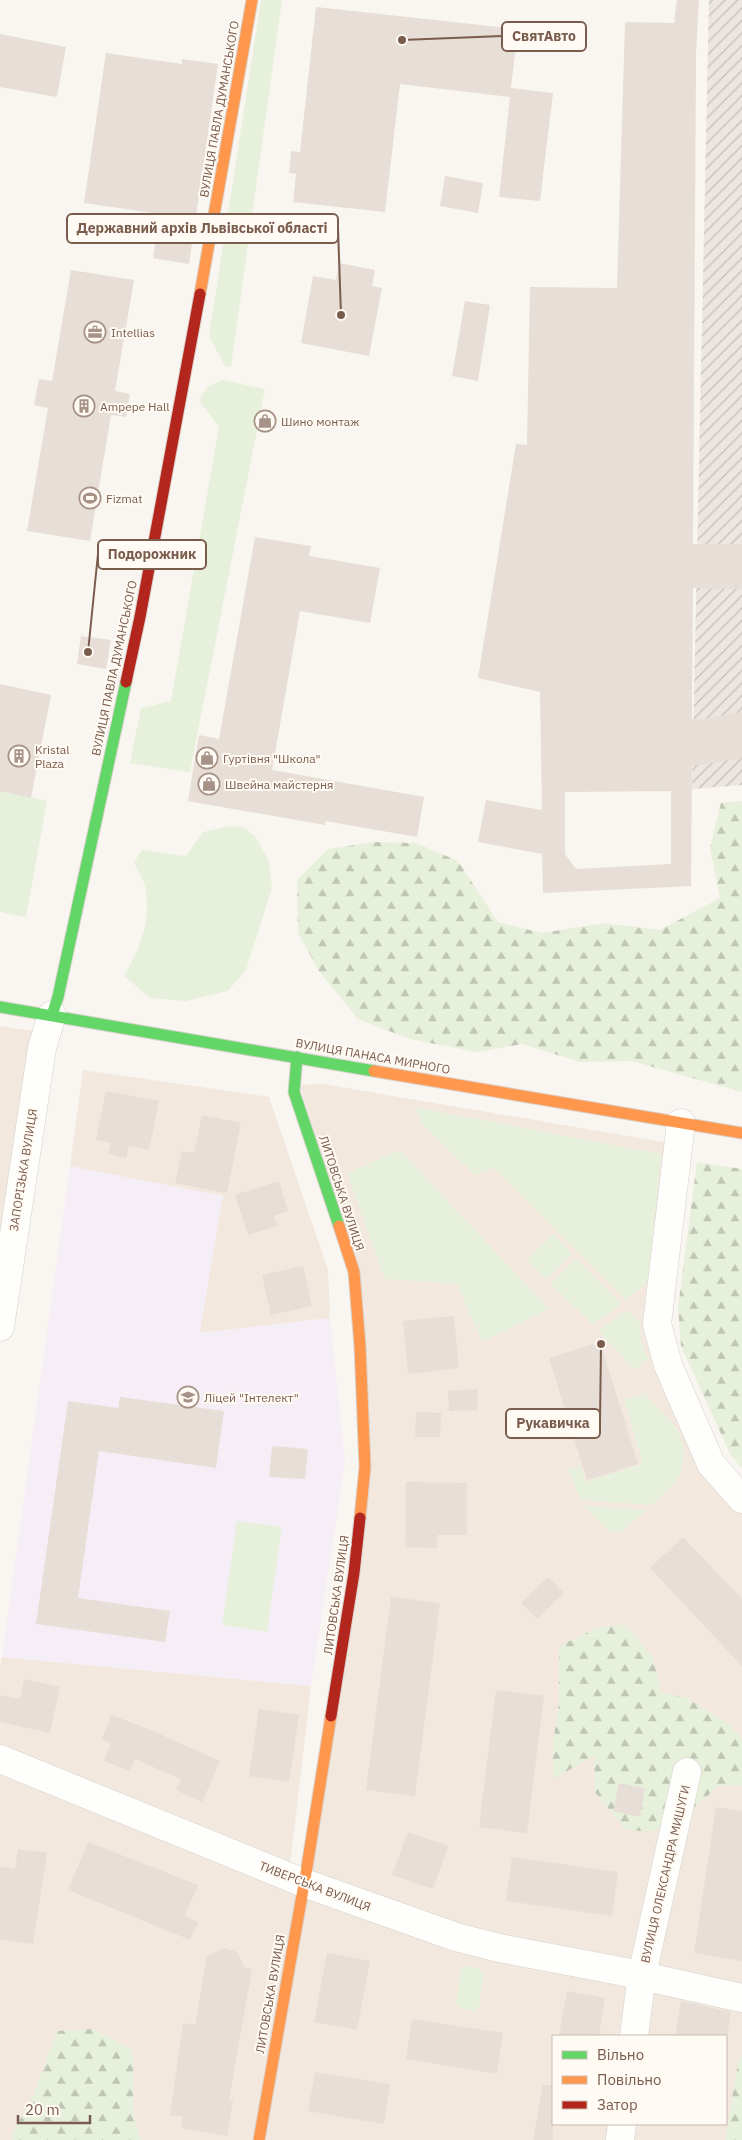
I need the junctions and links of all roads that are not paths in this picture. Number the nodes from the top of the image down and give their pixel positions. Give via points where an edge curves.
1 (252, 0) edge
2 (0, 1007) edge
3 (52, 1016) junction
4 (297, 1057) junction
5 (681, 1123) junction
6 (742, 1133) edge
7 (0, 1327) edge
8 (742, 1500) edge
9 (0, 1759) edge
10 (688, 1772) dead end
11 (304, 1883) junction
12 (642, 1975) junction
13 (742, 1998) edge
14 (634, 2035) edge
15 (622, 2125) edge
16 (258, 2140) edge
17 (620, 2140) edge

1 - 3 street, ВУЛИЦЯ ПАВЛА ДУМАНСЬКОГО via 140,617
2 - 3 street, ВУЛИЦЯ ПАНАСА МИРНОГО
3 - 4 street, ВУЛИЦЯ ПАНАСА МИРНОГО
3 - 7 street, ЗАПОРІЗЬКА ВУЛИЦЯ via 42,1048
4 - 5 street, ВУЛИЦЯ ПАНАСА МИРНОГО
4 - 11 street, ЛИТОВСЬКА ВУЛИЦЯ via 294,1092 354,1272 365,1467 354,1573
5 - 6 street, ВУЛИЦЯ ПАНАСА МИРНОГО
5 - 8 street via 657,1324 668,1365 711,1464
9 - 11 street, ТИВЕРСЬКА ВУЛИЦЯ
10 - 12 street, ВУЛИЦЯ ОЛЕКСАНДРА МИШУГИ
11 - 12 street, ТИВЕРСЬКА ВУЛИЦЯ via 456,1937 507,1950
11 - 16 street, ЛИТОВСЬКА ВУЛИЦЯ
12 - 13 street, ВУЛИЦЯ ОЛЕКСАНДРА МИШУГИ
12 - 14 street, ВУЛИЦЯ ОЛЕКСАНДРА МИШУГИ
15 - 17 street

